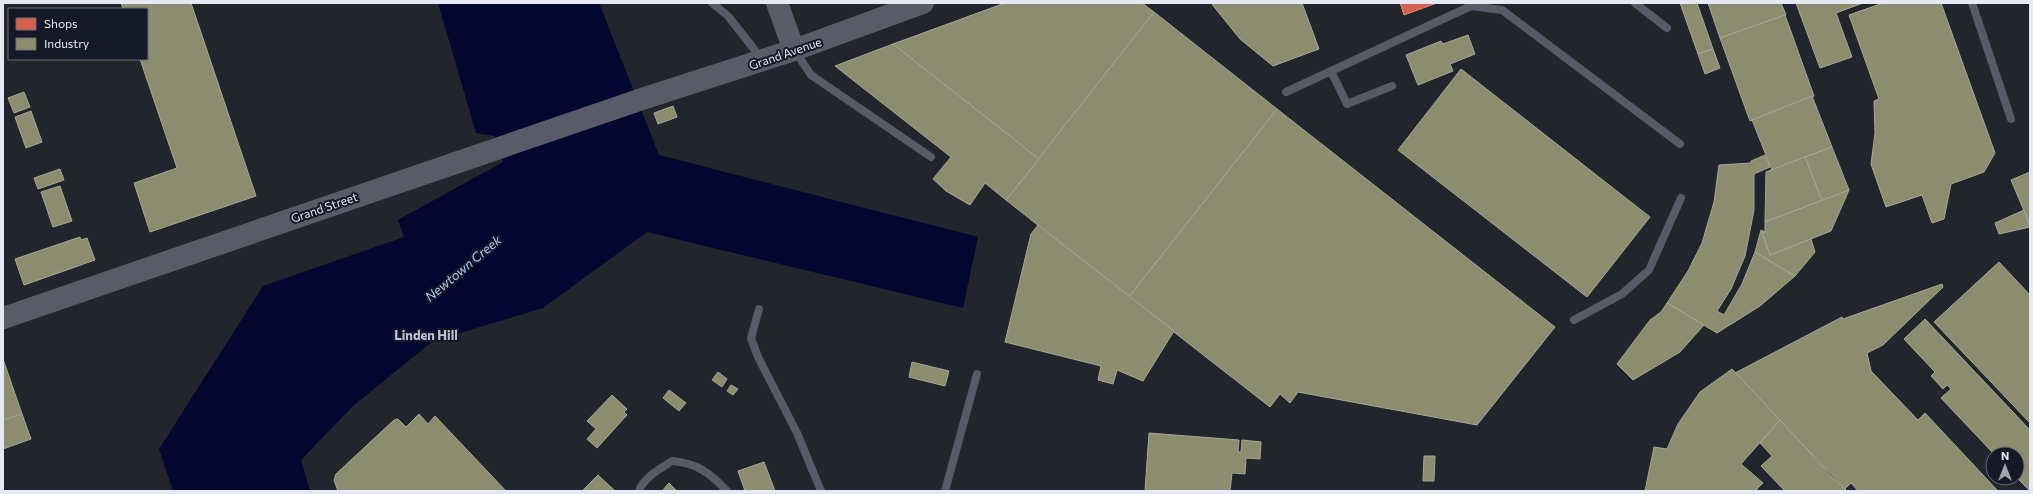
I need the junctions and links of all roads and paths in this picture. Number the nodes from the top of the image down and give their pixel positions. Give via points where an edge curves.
1 (712, 3) edge
2 (777, 3) edge
3 (923, 3) edge
4 (1635, 3) edge
5 (1972, 3) edge
6 (1474, 4) edge
7 (1667, 28) dead end
8 (794, 50) junction
9 (763, 60) junction
10 (1331, 71) junction
11 (1392, 86) dead end
12 (1286, 92) dead end
13 (645, 98) joint
14 (2011, 119) dead end
15 (1680, 144) dead end
16 (931, 157) dead end
17 (1681, 198) dead end
18 (760, 309) dead end
19 (4, 316) edge
20 (1574, 320) dead end
21 (977, 374) dead end
22 (639, 491) edge
23 (727, 491) edge
24 (821, 491) edge
25 (945, 491) edge

1 - 9 lane via 728,16
2 - 8 main road
3 - 8 main road, Grand Avenue
4 - 7 lane
5 - 14 lane
6 - 10 lane
6 - 15 lane via 1502,10
8 - 9 main road, Grand Avenue
8 - 16 lane via 811,75
9 - 13 main road, Grand Avenue
10 - 11 lane via 1348,104
10 - 12 lane
13 - 19 main road, Grand Street
17 - 20 lane via 1649,270 1622,294
18 - 24 lane via 751,338
21 - 25 lane
22 - 23 lane via 656,471 672,461 689,463 714,478

